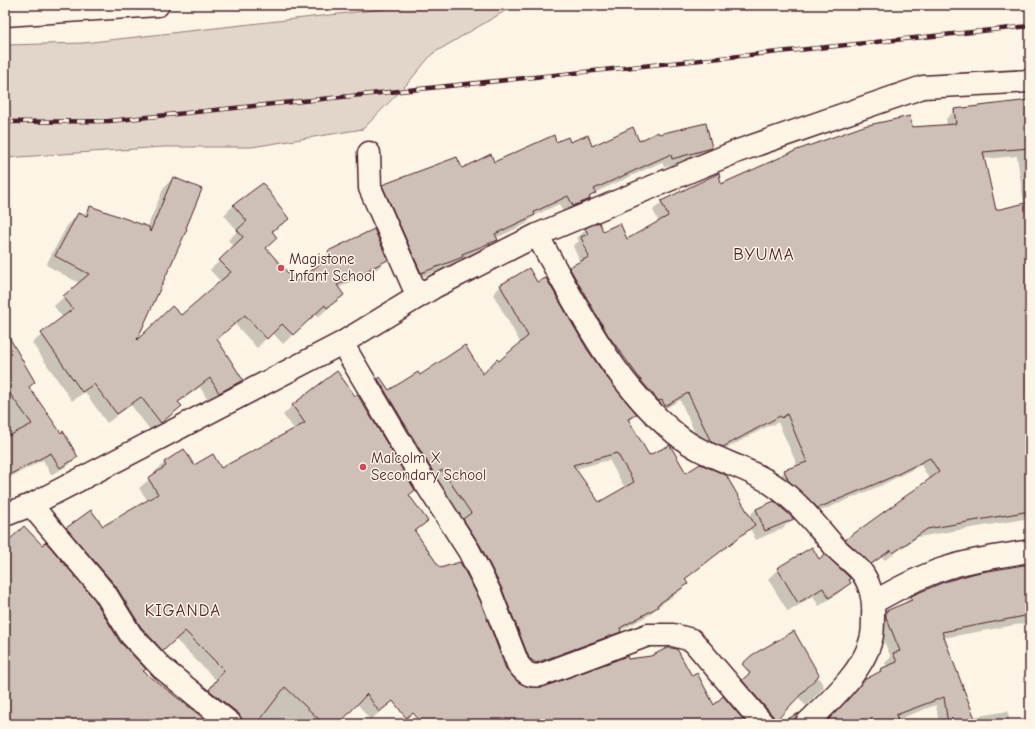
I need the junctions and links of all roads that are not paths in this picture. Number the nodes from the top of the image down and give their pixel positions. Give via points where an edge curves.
1 (158, 5) edge
2 (52, 9) edge
3 (5, 15) edge
4 (1030, 81) edge
5 (369, 153) dead end
6 (537, 235) junction
7 (418, 297) junction
8 (342, 343) junction
9 (31, 504) junction
10 (5, 515) edge
11 (1030, 551) edge
12 (874, 602) junction
13 (224, 722) edge
14 (763, 724) edge
15 (806, 724) edge

1 - 2 main road
2 - 3 main road
4 - 6 main road via 923,87 738,151
5 - 7 main road via 370,188
6 - 7 main road
6 - 12 main road via 597,343 625,384 676,435 698,450 736,465 772,484 800,505 844,557 863,575
7 - 8 main road
8 - 9 main road
8 - 14 main road via 414,465 469,551 491,595 518,664 524,672 532,676 541,675 648,635 673,635 692,640
9 - 10 main road
9 - 13 main road via 105,593 131,635 162,668
11 - 12 main road via 941,570
12 - 15 main road via 872,636 860,664 836,695

